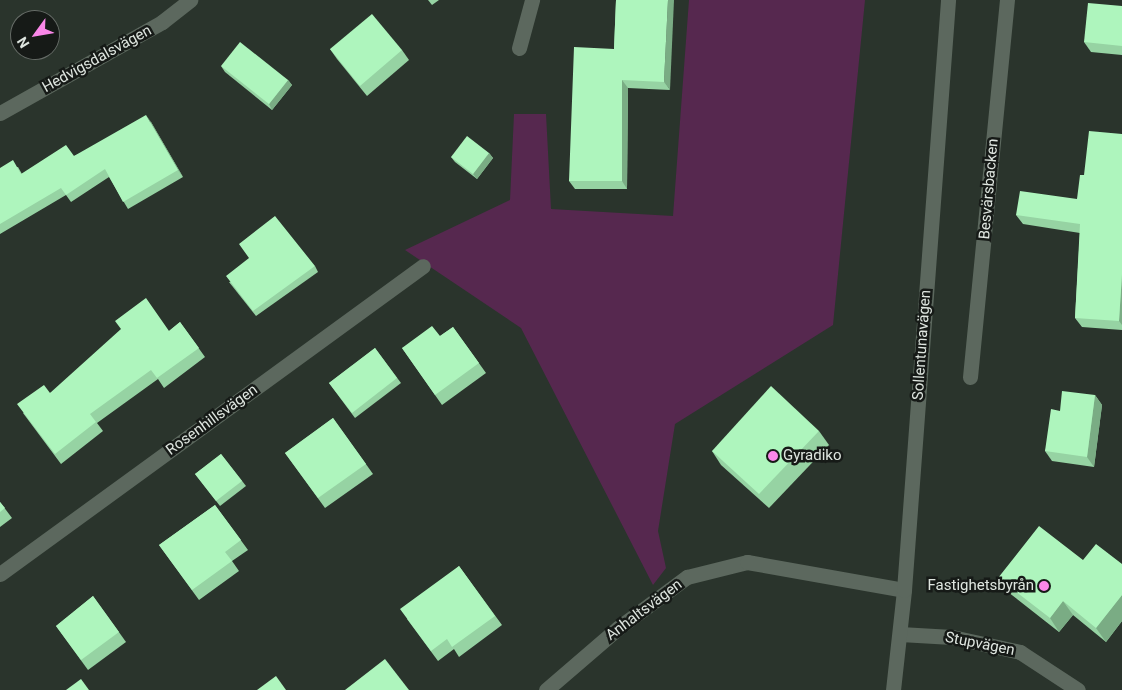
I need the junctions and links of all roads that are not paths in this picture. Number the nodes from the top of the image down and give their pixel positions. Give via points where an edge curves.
1 (190, 0) edge
2 (532, 0) edge
3 (948, 0) edge
4 (1007, 0) edge
5 (519, 48) dead end
6 (0, 114) edge
7 (424, 266) dead end
8 (970, 377) dead end
9 (0, 574) edge
10 (904, 590) junction
11 (900, 634) junction
12 (546, 690) edge
13 (893, 690) edge
14 (1078, 690) edge

1 - 6 street, Hedvigsdalsvägen via 162,22
2 - 5 street
3 - 10 street, Sollentunavägen
4 - 8 street, Besvärsbacken
7 - 9 street, Rosenhillsvägen
10 - 11 street, Sollentunavägen
10 - 12 street, Anhaltsvägen via 748,562 688,577 618,628
11 - 13 street, Sollentunavägen
11 - 14 street, Stupvägen via 952,637 1020,652

